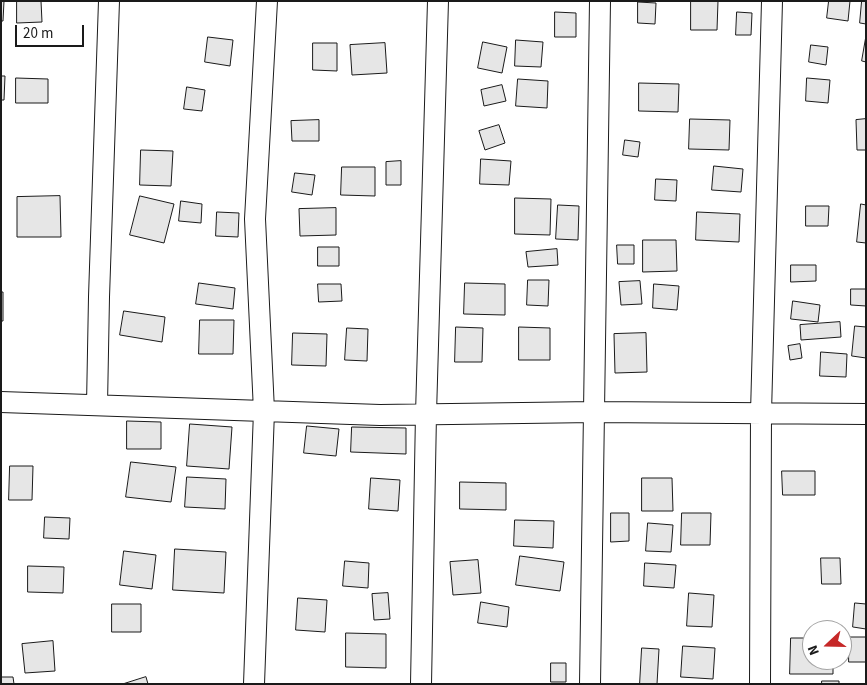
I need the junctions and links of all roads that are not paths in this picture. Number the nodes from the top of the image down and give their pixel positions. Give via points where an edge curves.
1 (109, 1) edge
2 (267, 1) edge
3 (438, 1) edge
4 (600, 1) edge
5 (772, 1) edge
6 (1, 402) edge
7 (97, 405) junction
8 (264, 411) junction
9 (594, 412) junction
10 (761, 413) junction
11 (426, 414) junction
12 (866, 414) edge
13 (254, 684) edge
14 (421, 684) edge
15 (590, 684) edge
16 (760, 684) edge

1 - 7 street
2 - 8 street via 256,219
3 - 11 street
4 - 9 street
5 - 10 street
6 - 7 street
7 - 8 street
8 - 11 street
8 - 13 street
9 - 10 street
9 - 11 street
9 - 15 street
10 - 12 street
10 - 16 street
11 - 14 street

